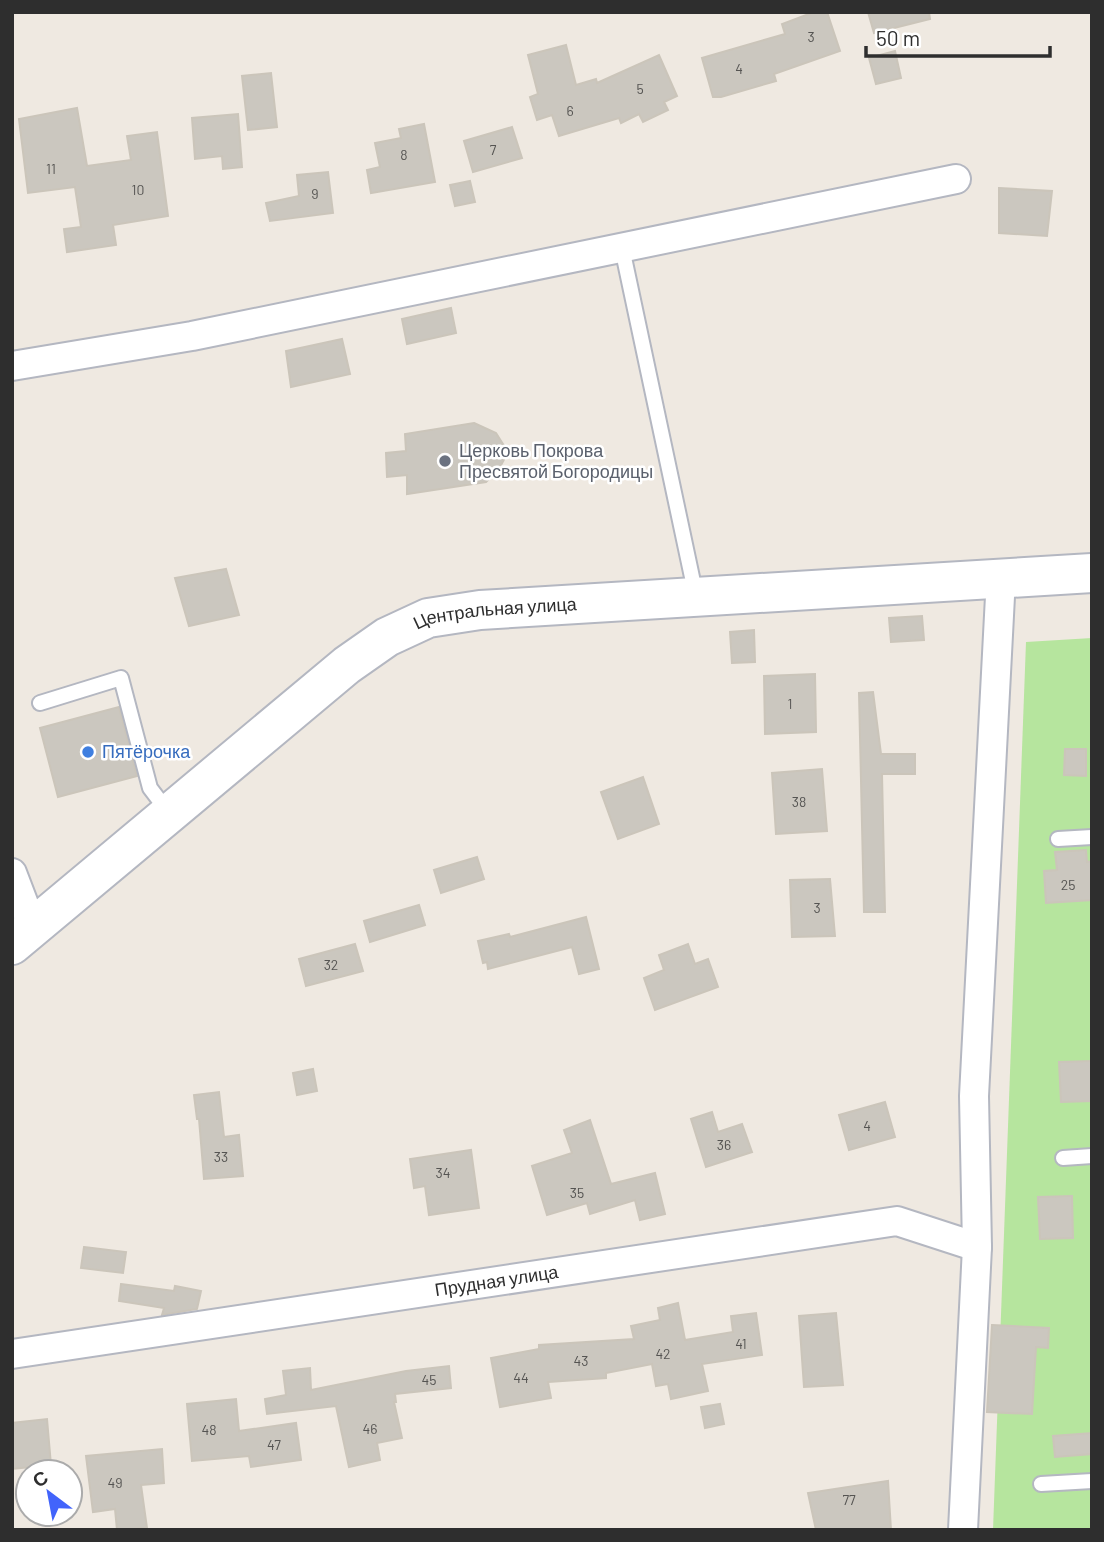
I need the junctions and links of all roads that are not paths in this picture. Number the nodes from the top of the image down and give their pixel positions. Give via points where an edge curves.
1 (956, 179) dead end
2 (622, 248) junction
3 (12, 366) edge
4 (1092, 573) edge
5 (1001, 578) junction
6 (696, 597) junction
7 (40, 702) dead end
8 (169, 814) junction
9 (1092, 837) edge
10 (1058, 839) dead end
11 (12, 873) edge
12 (23, 936) edge
13 (1092, 1156) edge
14 (1062, 1157) dead end
15 (977, 1247) junction
16 (12, 1354) edge
17 (1092, 1480) edge
18 (1041, 1484) dead end
19 (963, 1530) edge

1 - 2 street
2 - 3 street via 192,336
2 - 6 lane
4 - 5 street, Центральная улица
5 - 6 street, Центральная улица
5 - 15 street via 974,1096
6 - 8 street, Центральная улица via 480,610 428,618 387,637 348,665
7 - 8 lane via 121,678 150,788
8 - 12 street, Центральная улица
9 - 10 lane
11 - 12 street
13 - 14 lane
15 - 16 street, Прудная улица via 897,1221
15 - 19 street
17 - 18 lane

